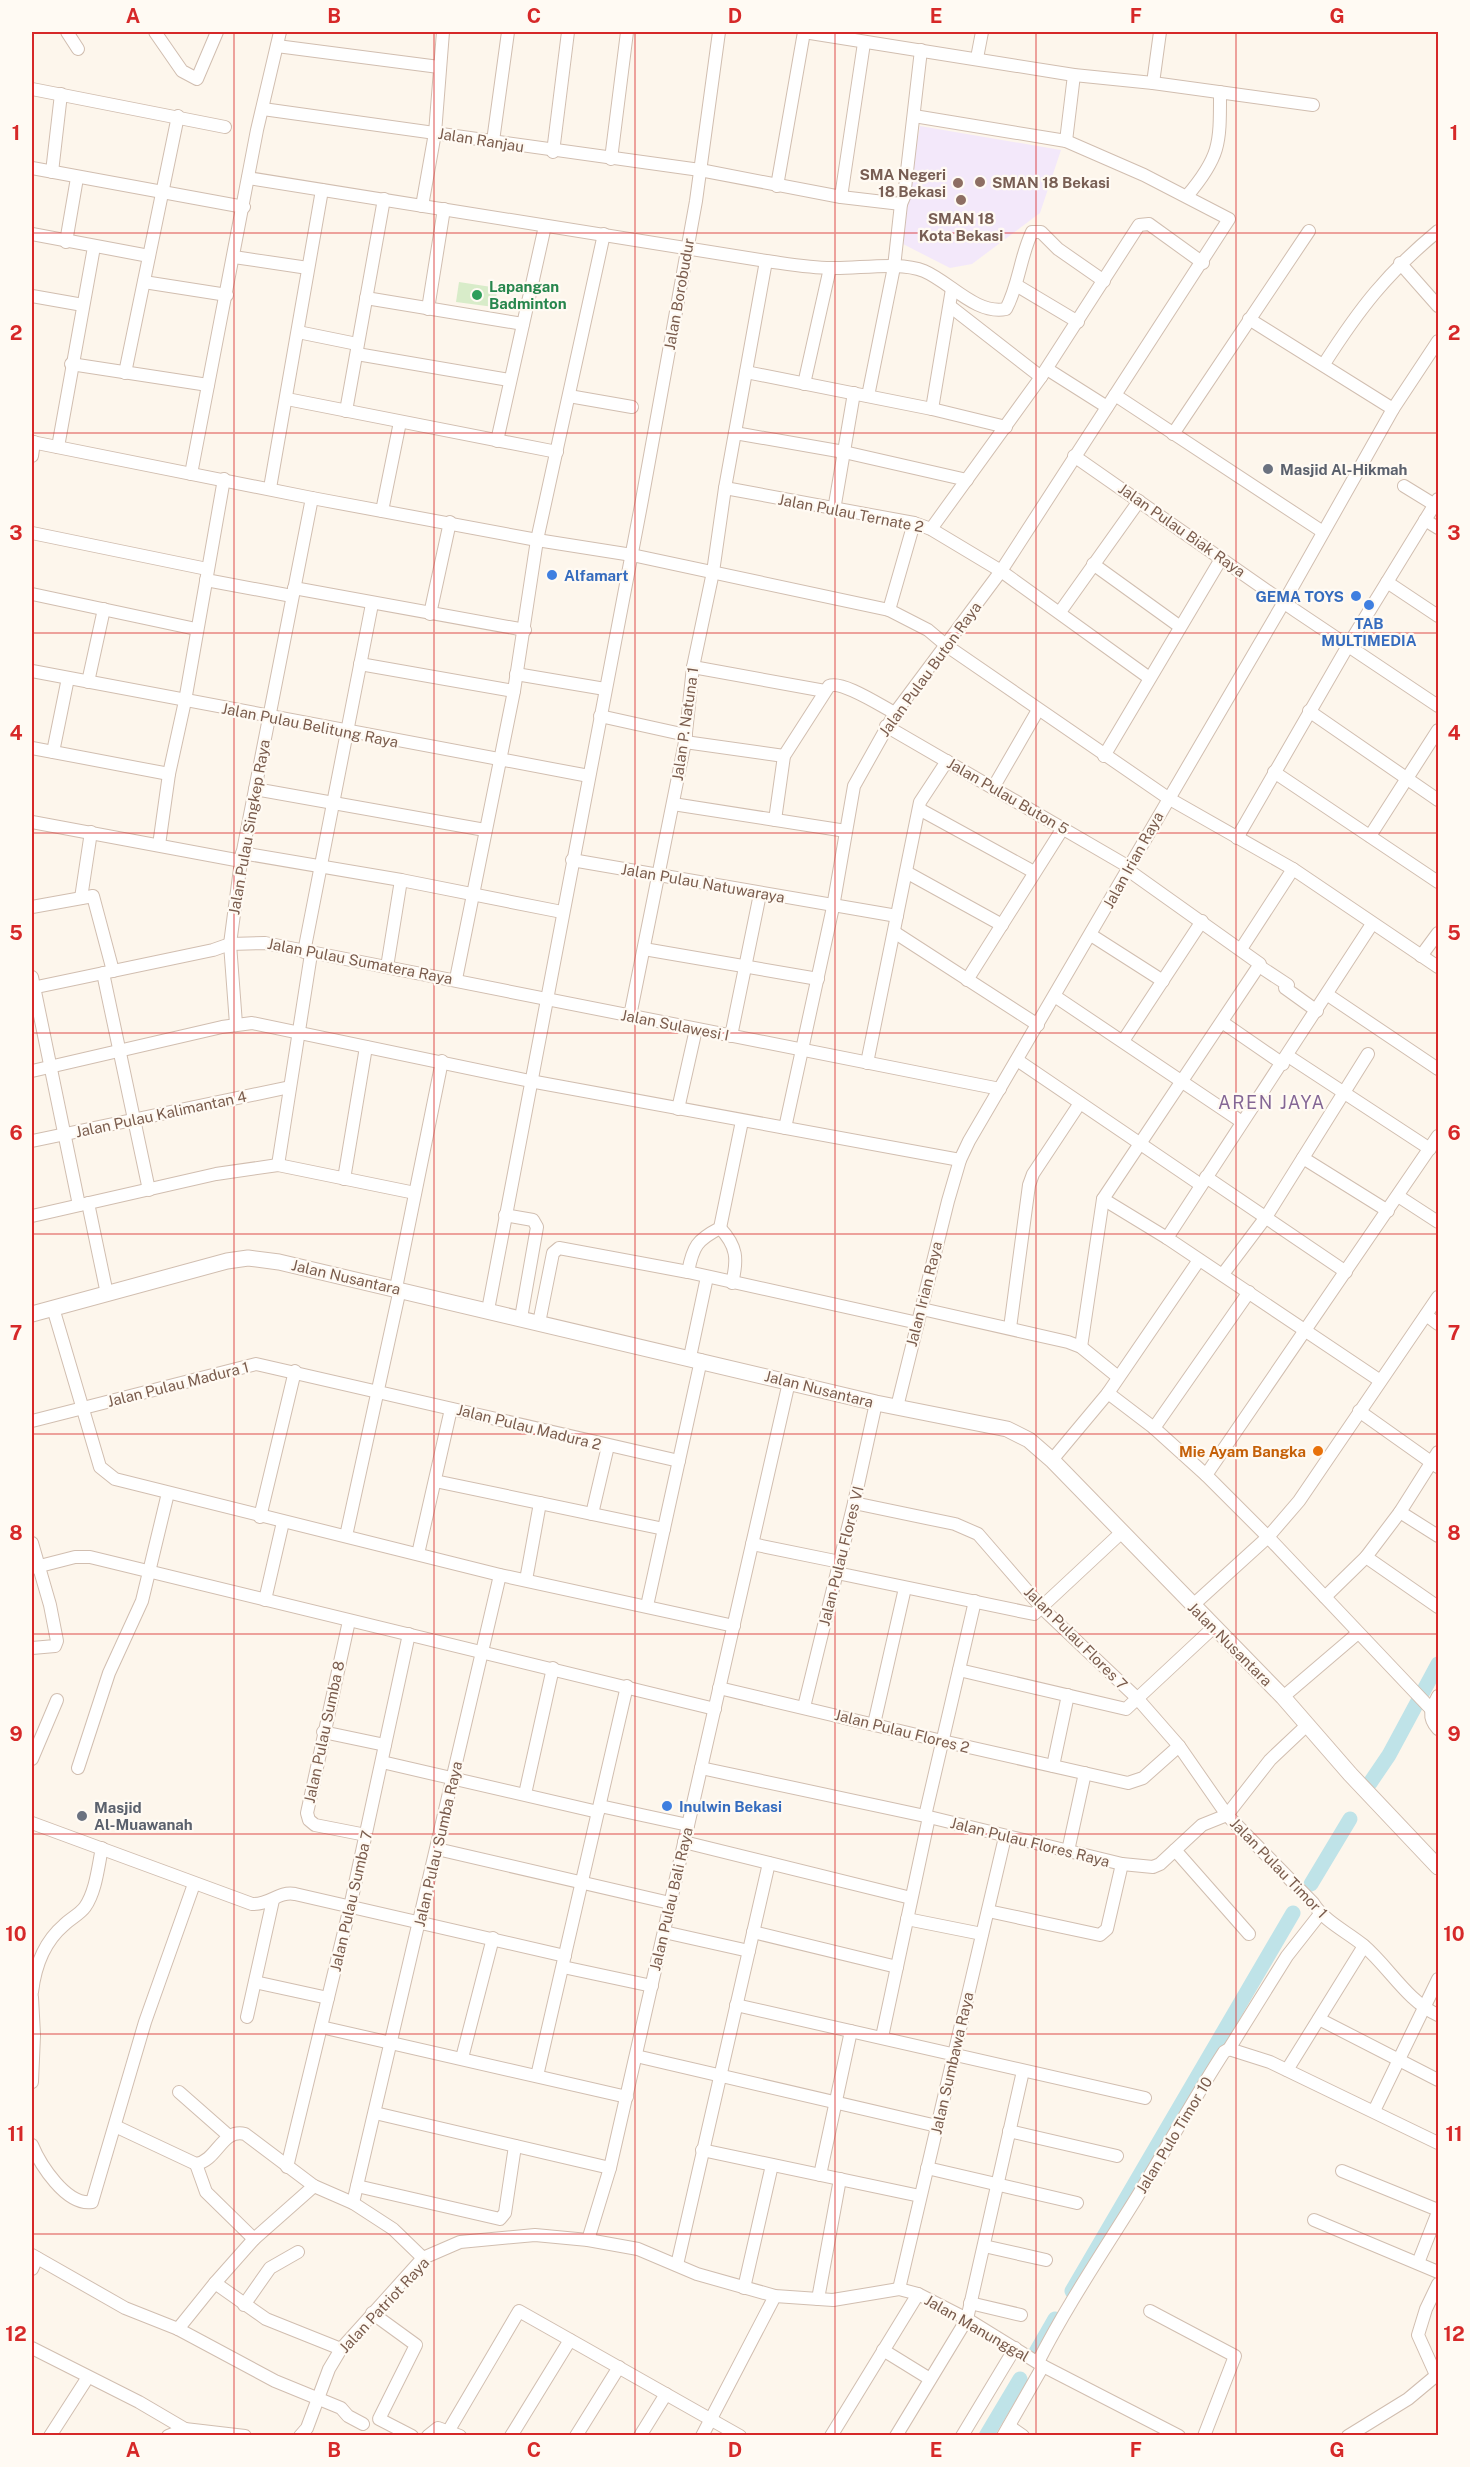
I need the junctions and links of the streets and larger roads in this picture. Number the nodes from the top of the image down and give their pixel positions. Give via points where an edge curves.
1 (67, 32) edge
2 (155, 32) edge
3 (217, 32) edge
4 (280, 32) edge
5 (443, 32) edge
6 (508, 32) edge
7 (568, 32) edge
8 (627, 32) edge
9 (719, 32) edge
10 (804, 32) edge
11 (982, 32) edge
12 (1160, 32) edge
13 (864, 42) junction
14 (278, 46) junction
15 (78, 49) dead end
16 (921, 50) junction
17 (977, 58) junction
18 (439, 67) junction
19 (1074, 75) junction
20 (1153, 83) junction
21 (32, 89) edge
22 (1220, 92) junction
23 (61, 94) junction
24 (1313, 105) dead end
25 (263, 109) junction
26 (178, 116) junction
27 (914, 116) junction
28 (225, 127) dead end
29 (435, 133) junction
30 (493, 141) junction
31 (1065, 141) junction
32 (553, 152) junction
33 (611, 159) junction
34 (32, 168) edge
35 (699, 170) junction
36 (52, 172) junction
37 (77, 178) junction
38 (248, 178) junction
39 (777, 186) junction
40 (322, 190) junction
41 (163, 193) junction
42 (1187, 196) junction
43 (841, 197) junction
44 (384, 199) junction
45 (901, 204) junction
46 (422, 206) junction
47 (244, 207) junction
48 (444, 209) junction
49 (545, 226) junction
50 (1309, 231) dead end
51 (1438, 231) edge
52 (32, 234) edge
53 (604, 234) junction
54 (66, 242) junction
55 (94, 247) junction
56 (687, 248) junction
57 (149, 256) junction
58 (234, 257) junction
59 (766, 261) junction
60 (1203, 263) junction
61 (1400, 263) junction
62 (894, 267) junction
63 (308, 268) junction
64 (830, 268) junction
65 (1104, 280) junction
66 (144, 282) junction
67 (1016, 285) junction
68 (952, 289) junction
69 (227, 295) junction
70 (32, 296) edge
71 (366, 298) junction
72 (83, 305) junction
73 (1438, 306) edge
74 (951, 308) junction
75 (428, 309) junction
76 (1249, 319) junction
77 (1078, 321) junction
78 (524, 324) junction
79 (298, 332) junction
80 (1436, 348) edge
81 (357, 349) junction
82 (71, 364) junction
83 (1324, 364) junction
84 (746, 372) junction
85 (125, 373) junction
86 (1044, 373) junction
87 (509, 380) junction
88 (804, 384) junction
89 (208, 385) junction
90 (854, 393) junction
91 (1115, 395) junction
92 (568, 396) junction
93 (868, 396) junction
94 (287, 399) junction
95 (632, 407) dead end
96 (1107, 407) junction
97 (932, 409) junction
98 (1393, 409) junction
99 (346, 411) junction
100 (400, 422) junction
101 (1006, 427) junction
102 (735, 433) junction
103 (1173, 434) junction
104 (497, 441) junction
105 (33, 442) edge
106 (58, 447) junction
107 (558, 452) junction
108 (844, 452) junction
109 (32, 456) edge
110 (1074, 456) junction
111 (191, 474) junction
112 (224, 479) junction
113 (968, 480) junction
114 (1404, 486) dead end
115 (725, 488) junction
116 (270, 489) junction
117 (312, 498) junction
118 (1139, 501) junction
119 (1437, 502) edge
120 (834, 510) junction
121 (382, 511) junction
122 (1425, 520) junction
123 (450, 522) junction
124 (914, 523) junction
125 (1438, 528) edge
126 (931, 529) junction
127 (1323, 532) junction
128 (32, 533) edge
129 (537, 540) junction
130 (632, 555) junction
131 (1221, 559) junction
132 (1093, 564) junction
133 (1001, 571) junction
134 (713, 572) junction
135 (207, 574) junction
136 (1388, 582) junction
137 (293, 592) junction
138 (32, 594) edge
139 (1284, 602) junction
140 (372, 604) junction
141 (105, 609) junction
142 (889, 610) junction
143 (1060, 612) junction
144 (430, 614) junction
145 (1438, 616) edge
146 (1179, 626) junction
147 (196, 628) junction
148 (525, 630) junction
149 (1349, 644) junction
150 (947, 646) junction
151 (360, 664) junction
152 (693, 667) junction
153 (32, 671) edge
154 (516, 674) junction
155 (1148, 677) junction
156 (68, 678) junction
157 (88, 682) junction
158 (605, 689) junction
159 (514, 691) junction
160 (825, 691) junction
161 (185, 701) junction
162 (1438, 706) edge
163 (1038, 710) junction
164 (1309, 711) junction
165 (895, 713) junction
166 (600, 716) junction
167 (268, 717) junction
168 (886, 726) junction
169 (1438, 729) edge
170 (346, 732) junction
171 (686, 738) junction
172 (32, 748) edge
173 (53, 752) junction
174 (784, 756) junction
175 (1104, 756) junction
176 (499, 761) junction
177 (947, 761) junction
178 (1274, 772) junction
179 (169, 774) junction
180 (588, 776) junction
181 (1408, 779) junction
182 (993, 788) junction
183 (255, 789) junction
184 (1168, 798) junction
185 (1438, 800) edge
186 (332, 802) junction
187 (673, 804) junction
188 (919, 809) junction
189 (775, 820) junction
190 (32, 822) edge
191 (1063, 828) junction
192 (485, 830) junction
193 (846, 831) junction
194 (91, 832) junction
195 (1370, 836) junction
196 (1237, 838) junction
197 (159, 845) junction
198 (241, 857) junction
199 (572, 860) junction
200 (319, 867) junction
201 (1129, 868) junction
202 (1293, 869) junction
203 (906, 872) junction
204 (1034, 872) junction
205 (658, 876) junction
206 (401, 880) junction
207 (1438, 882) edge
208 (760, 894) junction
209 (473, 896) junction
210 (87, 897) junction
211 (32, 907) edge
212 (833, 907) junction
213 (562, 912) junction
214 (897, 916) junction
215 (1202, 921) junction
216 (1372, 924) junction
217 (1002, 925) junction
218 (894, 932) junction
219 (1438, 933) edge
220 (1091, 934) junction
221 (230, 944) junction
222 (644, 949) junction
223 (1241, 949) junction
224 (308, 953) junction
225 (1421, 956) junction
226 (1260, 965) junction
227 (745, 966) junction
228 (387, 967) junction
229 (1438, 967) edge
230 (108, 972) junction
231 (818, 979) junction
232 (456, 980) junction
233 (967, 980) junction
234 (1163, 981) junction
235 (32, 984) edge
236 (1328, 995) junction
237 (1056, 997) junction
238 (548, 1000) junction
239 (1317, 1011) junction
240 (630, 1016) junction
241 (1222, 1022) junction
242 (236, 1024) junction
243 (1038, 1025) junction
244 (696, 1029) junction
245 (300, 1033) junction
246 (731, 1036) junction
247 (1123, 1041) junction
248 (366, 1047) junction
249 (803, 1050) junction
250 (121, 1052) junction
251 (1438, 1052) edge
252 (1368, 1054) dead end
253 (1017, 1060) junction
254 (1285, 1060) junction
255 (442, 1061) junction
256 (867, 1063) junction
257 (1434, 1066) edge
258 (49, 1067) junction
259 (32, 1071) edge
260 (530, 1081) junction
261 (1182, 1082) junction
262 (290, 1086) junction
263 (1000, 1089) junction
264 (1343, 1093) junction
265 (1080, 1103) junction
266 (678, 1108) junction
267 (134, 1120) junction
268 (742, 1120) junction
269 (1242, 1122) junction
270 (785, 1128) junction
271 (65, 1134) junction
272 (1438, 1136) edge
273 (32, 1142) edge
274 (1141, 1143) junction
275 (1430, 1149) junction
276 (1303, 1158) junction
277 (960, 1160) junction
278 (278, 1165) junction
279 (344, 1179) junction
280 (1204, 1181) junction
281 (149, 1190) junction
282 (415, 1193) junction
283 (1398, 1196) junction
284 (1103, 1199) junction
285 (83, 1204) junction
286 (1388, 1211) junction
287 (505, 1215) junction
288 (32, 1216) edge
289 (1266, 1217) junction
290 (1438, 1222) edge
291 (720, 1227) junction
292 (1167, 1238) junction
293 (1199, 1260) junction
294 (688, 1272) junction
295 (1346, 1272) junction
296 (1222, 1274) junction
297 (707, 1277) junction
298 (732, 1283) junction
299 (398, 1289) junction
300 (1249, 1292) junction
301 (107, 1294) junction
302 (1438, 1297) edge
303 (53, 1308) junction
304 (922, 1309) junction
305 (488, 1310) junction
306 (32, 1314) edge
307 (1426, 1315) junction
308 (521, 1318) junction
309 (539, 1323) junction
310 (918, 1323) junction
311 (1438, 1324) edge
312 (1010, 1328) junction
313 (1306, 1331) junction
314 (1081, 1347) junction
315 (695, 1359) junction
316 (295, 1371) junction
317 (1118, 1377) junction
318 (1379, 1380) junction
319 (789, 1382) junction
320 (379, 1392) junction
321 (1108, 1393) junction
322 (876, 1403) junction
323 (897, 1407) junction
324 (83, 1408) junction
325 (451, 1408) junction
326 (1359, 1411) junction
327 (32, 1421) edge
328 (1154, 1428) junction
329 (608, 1446) junction
330 (1438, 1452) edge
331 (1052, 1460) junction
332 (679, 1461) junction
333 (1435, 1465) edge
334 (1206, 1475) junction
335 (435, 1481) junction
336 (168, 1493) junction
337 (540, 1503) junction
338 (854, 1503) junction
339 (1400, 1512) junction
340 (592, 1514) junction
341 (260, 1517) junction
342 (283, 1522) junction
343 (664, 1529) junction
344 (1122, 1532) junction
345 (346, 1536) junction
346 (1438, 1536) edge
347 (1268, 1537) junction
348 (32, 1543) edge
349 (752, 1544) junction
350 (418, 1554) junction
351 (1366, 1557) junction
352 (35, 1567) edge
353 (838, 1568) junction
354 (151, 1572) junction
355 (500, 1575) junction
356 (526, 1580) junction
357 (905, 1588) junction
358 (1325, 1597) junction
359 (265, 1600) junction
360 (975, 1601) junction
361 (647, 1606) junction
362 (1192, 1606) junction
363 (1438, 1607) edge
364 (1043, 1609) junction
365 (349, 1621) junction
366 (734, 1626) junction
367 (1214, 1627) junction
368 (1358, 1633) junction
369 (409, 1634) junction
370 (32, 1648) edge
371 (482, 1652) junction
372 (553, 1668) junction
373 (958, 1670) junction
374 (627, 1686) junction
375 (719, 1688) junction
376 (1068, 1695) junction
377 (1438, 1696) edge
378 (1283, 1697) junction
379 (1137, 1698) junction
380 (57, 1700) dead end
381 (1428, 1706) junction
382 (804, 1707) junction
383 (715, 1709) junction
384 (874, 1724) junction
385 (1306, 1726) junction
386 (1438, 1729) edge
387 (323, 1732) junction
388 (942, 1742) junction
389 (385, 1745) junction
390 (1179, 1746) junction
391 (32, 1759) edge
392 (382, 1762) junction
393 (1053, 1766) junction
394 (78, 1768) dead end
395 (701, 1768) junction
396 (1085, 1773) junction
397 (453, 1777) junction
398 (525, 1794) junction
399 (599, 1809) junction
400 (1227, 1815) junction
401 (927, 1816) junction
402 (32, 1822) edge
403 (688, 1825) junction
404 (366, 1835) junction
405 (1005, 1837) junction
406 (684, 1842) junction
407 (102, 1848) junction
408 (437, 1849) junction
409 (1175, 1850) junction
410 (1068, 1851) junction
411 (769, 1863) junction
412 (1122, 1864) junction
413 (1438, 1867) edge
414 (583, 1883) junction
415 (194, 1884) junction
416 (911, 1898) junction
417 (273, 1900) junction
418 (670, 1903) junction
419 (350, 1907) junction
420 (1316, 1909) junction
421 (988, 1911) junction
422 (907, 1919) junction
423 (420, 1922) junction
424 (664, 1932) junction
425 (753, 1932) junction
426 (982, 1934) junction
427 (1249, 1934) dead end
428 (493, 1938) junction
429 (1364, 1946) junction
430 (748, 1951) junction
431 (564, 1962) junction
432 (897, 1967) junction
433 (1438, 1979) edge
434 (255, 1982) junction
435 (652, 1986) junction
436 (32, 1992) edge
437 (32, 1997) edge
438 (328, 1998) junction
439 (736, 2005) junction
440 (1423, 2008) junction
441 (1438, 2015) edge
442 (247, 2017) dead end
443 (1319, 2019) junction
444 (321, 2027) junction
445 (851, 2031) junction
446 (882, 2037) junction
447 (392, 2042) junction
448 (1229, 2049) junction
449 (954, 2055) junction
450 (636, 2056) junction
451 (462, 2058) junction
452 (1399, 2061) junction
453 (1287, 2070) junction
454 (1023, 2071) junction
455 (537, 2076) junction
456 (719, 2076) junction
457 (1438, 2080) edge
458 (32, 2082) edge
459 (178, 2092) dead end
460 (627, 2097) junction
461 (1145, 2098) dead end
462 (836, 2103) junction
463 (1374, 2111) junction
464 (375, 2113) junction
465 (115, 2126) junction
466 (937, 2127) junction
467 (1009, 2131) junction
468 (229, 2136) junction
469 (1438, 2143) edge
470 (32, 2145) edge
471 (515, 2146) junction
472 (702, 2150) junction
473 (1116, 2156) dead end
474 (196, 2164) junction
475 (772, 2165) junction
476 (287, 2167) junction
477 (610, 2168) junction
478 (927, 2168) junction
479 (1342, 2171) dead end
480 (820, 2175) junction
481 (840, 2179) junction
482 (997, 2184) junction
483 (314, 2186) junction
484 (357, 2186) junction
485 (920, 2196) junction
486 (352, 2203) junction
487 (1077, 2203) dead end
488 (1438, 2211) edge
489 (1314, 2220) dead end
490 (254, 2239) junction
491 (588, 2240) junction
492 (984, 2246) junction
493 (298, 2252) dead end
494 (423, 2258) junction
495 (1046, 2260) dead end
496 (33, 2261) edge
497 (1418, 2263) junction
498 (677, 2265) junction
499 (1438, 2272) edge
500 (215, 2283) junction
501 (1438, 2284) edge
502 (744, 2288) junction
503 (899, 2289) junction
504 (918, 2294) junction
505 (775, 2296) junction
506 (818, 2299) junction
507 (970, 2303) junction
508 (244, 2305) junction
509 (1150, 2311) dead end
510 (372, 2313) junction
511 (1021, 2315) dead end
512 (967, 2319) junction
513 (178, 2330) junction
514 (570, 2340) junction
515 (32, 2348) edge
516 (341, 2349) junction
517 (883, 2350) junction
518 (1019, 2351) junction
519 (1038, 2363) junction
520 (619, 2367) junction
521 (1437, 2374) edge
522 (88, 2377) junction
523 (930, 2379) junction
524 (666, 2394) junction
525 (318, 2401) junction
526 (712, 2420) junction
527 (363, 2424) dead end
528 (185, 2429) junction
529 (1006, 2431) edge
530 (454, 2433) edge
531 (577, 2435) edge
532 (50, 2436) edge
533 (168, 2436) edge
534 (245, 2436) edge
535 (300, 2436) edge
536 (412, 2436) edge
537 (428, 2436) edge
538 (511, 2436) edge
539 (640, 2436) edge
540 (702, 2436) edge
541 (740, 2436) edge
542 (831, 2436) edge
543 (896, 2436) edge
544 (962, 2436) edge
545 (1023, 2436) edge
546 (1179, 2436) edge
547 (1204, 2436) edge
548 (1348, 2436) edge

1 - 15 street
2 - 3 street via 182,71 197,79
4 - 14 street
5 - 18 street
6 - 30 street
7 - 32 street
8 - 33 street
9 - 35 street, Jalan Borobudur
10 - 13 street
10 - 39 street
11 - 17 street
12 - 20 street
13 - 16 street
13 - 43 street
14 - 18 street
14 - 25 street
16 - 17 street
16 - 27 street
17 - 19 street
18 - 29 street
19 - 20 street
19 - 31 street
20 - 22 street
21 - 23 street
22 - 24 street
22 - 42 street via 1217,151
23 - 26 street
23 - 36 street
25 - 29 street, Jalan Ranjau
25 - 38 street
26 - 28 street
26 - 41 street
27 - 31 street
27 - 45 street
29 - 30 street, Jalan Ranjau
29 - 46 street
30 - 32 street, Jalan Ranjau
31 - 42 street
32 - 33 street, Jalan Ranjau
33 - 35 street, Jalan Ranjau
34 - 36 street
35 - 39 street, Jalan Ranjau
35 - 56 street, Jalan Borobudur
36 - 37 street
37 - 41 street
37 - 54 street
38 - 40 street
38 - 47 street
39 - 43 street, Jalan Ranjau
40 - 44 street
40 - 63 street
41 - 47 street
41 - 57 street
42 - 60 street, Jalan Pulau Buton Raya via 1229,219
43 - 45 street, Jalan Ranjau
44 - 46 street
44 - 71 street
45 - 62 street
46 - 48 street
47 - 58 street
48 - 49 street
48 - 75 street
49 - 53 street
49 - 78 street
50 - 76 street
51 - 61 street
52 - 54 street
53 - 56 street
53 - 92 street
54 - 55 street
55 - 57 street
55 - 72 street
56 - 59 street
56 - 130 street, Jalan Borobudur
57 - 66 street
58 - 63 street
58 - 69 street
59 - 64 street
59 - 84 street, Jalan P. Natuna 1
60 - 65 street via 1149,224 1142,223
60 - 91 street, Jalan Pulau Buton Raya
61 - 73 street
61 - 83 street via 1372,294
62 - 64 street
62 - 68 street via 923,270
62 - 93 street
63 - 79 street
64 - 88 street
65 - 67 street via 1036,231 1028,241
65 - 77 street
66 - 69 street
66 - 85 street
67 - 68 street via 1006,309 996,311
67 - 77 street
68 - 74 street
69 - 89 street
70 - 72 street
71 - 75 street
71 - 81 street
72 - 82 street
74 - 86 street
74 - 97 street
75 - 78 street
76 - 83 street
76 - 103 street
77 - 86 street
78 - 87 street
79 - 81 street
79 - 94 street
80 - 98 street, Jalan Irian Raya
81 - 87 street
81 - 99 street
82 - 85 street
82 - 106 street
83 - 98 street
84 - 88 street
84 - 102 street, Jalan P. Natuna 1
85 - 89 street
86 - 96 street
86 - 101 street
87 - 104 street
88 - 90 street
89 - 111 street
90 - 93 street
90 - 108 street
91 - 96 street, Jalan Pulau Buton Raya
91 - 103 street
92 - 95 street
92 - 107 street
93 - 97 street
94 - 99 street
94 - 116 street
96 - 110 street, Jalan Pulau Buton Raya
97 - 101 street
98 - 127 street, Jalan Irian Raya
99 - 100 street
100 - 104 street
100 - 121 street
101 - 113 street
102 - 108 street
102 - 115 street, Jalan P. Natuna 1
103 - 127 street
104 - 107 street
105 - 106 street
105 - 109 street
106 - 111 street
107 - 129 street
108 - 113 street
108 - 120 street
110 - 118 street, Jalan Pulau Biak Raya
110 - 133 street, Jalan Pulau Buton Raya
111 - 112 street
112 - 116 street
112 - 135 street
113 - 126 street
114 - 119 street
115 - 120 street, Jalan Pulau Ternate 2
115 - 134 street, Jalan P. Natuna 1
116 - 117 street
117 - 121 street
117 - 137 street, Jalan Pulau Singkep Raya
118 - 131 street, Jalan Pulau Biak Raya
118 - 132 street
119 - 122 street
120 - 124 street, Jalan Pulau Ternate 2
121 - 123 street
122 - 125 street
122 - 136 street
123 - 129 street
123 - 144 street
124 - 126 street, Jalan Pulau Ternate 2
124 - 142 street
126 - 133 street, Jalan Pulau Ternate 2
127 - 139 street, Jalan Irian Raya
128 - 135 street
129 - 130 street
129 - 148 street
130 - 134 street
130 - 158 street, Jalan Borobudur
131 - 139 street, Jalan Pulau Biak Raya
131 - 146 street
132 - 143 street
132 - 146 street
133 - 143 street, Jalan Pulau Ternate 2
133 - 150 street, Jalan Pulau Buton Raya
134 - 142 street
134 - 152 street, Jalan P. Natuna 1
135 - 137 street
135 - 147 street
136 - 145 street
136 - 149 street
137 - 140 street
137 - 167 street, Jalan Pulau Singkep Raya
138 - 141 street
139 - 149 street, Jalan Pulau Biak Raya
139 - 184 street, Jalan Irian Raya
140 - 144 street
140 - 151 street
141 - 147 street
141 - 157 street
142 - 150 street via 928,630
143 - 155 street, Jalan Pulau Ternate 2
144 - 148 street
146 - 155 street
147 - 161 street
148 - 154 street
149 - 162 street, Jalan Pulau Biak Raya
149 - 164 street
150 - 163 street
150 - 165 street, Jalan Pulau Buton Raya
151 - 159 street
151 - 170 street
152 - 160 street
152 - 171 street, Jalan P. Natuna 1
153 - 156 street, Jalan Pulau Belitung Raya
154 - 158 street
154 - 159 street
155 - 175 street
156 - 157 street, Jalan Pulau Belitung Raya
156 - 173 street
157 - 161 street, Jalan Pulau Belitung Raya
158 - 166 street, Jalan Borobudur
159 - 176 street
160 - 165 street via 831,684 838,684
160 - 174 street
161 - 167 street, Jalan Pulau Belitung Raya
161 - 179 street
163 - 175 street
163 - 182 street
164 - 178 street
164 - 181 street
165 - 168 street, Jalan Pulau Buton Raya
166 - 171 street
166 - 180 street, Jalan Borobudur
167 - 170 street, Jalan Pulau Belitung Raya
167 - 183 street, Jalan Pulau Singkep Raya
168 - 177 street, Jalan Pulau Buton 5
168 - 193 street, Jalan Pulau Buton Raya via 854,786
169 - 181 street
170 - 176 street, Jalan Pulau Belitung Raya
170 - 186 street
171 - 174 street
171 - 187 street, Jalan P. Natuna 1
172 - 173 street
173 - 179 street
174 - 189 street
175 - 184 street
176 - 180 street, Jalan Pulau Belitung Raya
176 - 192 street
177 - 182 street, Jalan Pulau Buton 5
177 - 188 street
178 - 195 street
178 - 196 street
179 - 197 street
180 - 199 street, Jalan Borobudur
181 - 185 street
181 - 195 street
182 - 191 street, Jalan Pulau Buton 5
183 - 186 street
183 - 198 street, Jalan Pulau Singkep Raya
184 - 196 street
184 - 201 street, Jalan Irian Raya
186 - 192 street
186 - 200 street
187 - 189 street
187 - 205 street, Jalan P. Natuna 1
188 - 203 street
188 - 204 street
189 - 193 street
190 - 194 street
191 - 201 street, Jalan Pulau Buton 5
191 - 204 street
192 - 209 street
193 - 212 street, Jalan Pulau Buton Raya
194 - 197 street
194 - 210 street
195 - 207 street
196 - 202 street
197 - 198 street
198 - 200 street
198 - 221 street, Jalan Pulau Singkep Raya
199 - 205 street, Jalan Pulau Natuwaraya
199 - 213 street, Jalan Borobudur
200 - 206 street
200 - 224 street
201 - 215 street, Jalan Pulau Buton 5
201 - 220 street, Jalan Irian Raya
202 - 216 street
202 - 223 street
203 - 214 street
203 - 217 street
204 - 217 street
205 - 208 street, Jalan Pulau Natuwaraya
205 - 222 street, Jalan P. Natuna 1
206 - 209 street
206 - 228 street
208 - 212 street, Jalan Pulau Natuwaraya
208 - 227 street
209 - 213 street
209 - 232 street
210 - 211 street
210 - 230 street
212 - 214 street, Jalan Pulau Natuwaraya
212 - 231 street, Jalan Pulau Buton Raya
213 - 238 street, Jalan Borobudur
214 - 218 street
215 - 223 street, Jalan Pulau Buton 5
215 - 234 street
216 - 225 street
216 - 236 street
217 - 233 street
218 - 233 street
218 - 256 street
219 - 225 street
220 - 234 street
220 - 237 street, Jalan Irian Raya
221 - 224 street, Jalan Pulau Sumatera Raya via 265,943
221 - 230 street, Jalan Pulau Sumatera Raya
221 - 242 street, Jalan Pulau Singkep Raya
222 - 227 street
222 - 240 street, Jalan P. Natuna 1
223 - 226 street, Jalan Pulau Buton 5
224 - 228 street, Jalan Pulau Sumatera Raya
224 - 245 street
225 - 229 street
226 - 239 street, Jalan Pulau Buton 5
226 - 241 street
227 - 231 street
227 - 246 street
228 - 232 street, Jalan Pulau Sumatera Raya
230 - 235 street, Jalan Pulau Sumatera Raya
230 - 250 street
231 - 249 street, Jalan Pulau Buton Raya
232 - 238 street, Jalan Pulau Sumatera Raya
233 - 243 street
234 - 247 street
235 - 258 street
236 - 239 street
236 - 257 street
237 - 243 street, Jalan Irian Raya
237 - 247 street
238 - 240 street, Jalan Sulawesi I
238 - 260 street, Jalan Borobudur
239 - 254 street
240 - 244 street, Jalan Sulawesi I
241 - 254 street
241 - 261 street
242 - 245 street via 252,1023
242 - 250 street
243 - 253 street, Jalan Irian Raya
244 - 246 street, Jalan Sulawesi I
244 - 266 street
245 - 248 street
245 - 262 street
246 - 249 street, Jalan Sulawesi I
247 - 261 street
248 - 255 street
248 - 279 street
249 - 256 street, Jalan Sulawesi I
249 - 270 street, Jalan Pulau Buton Raya
250 - 258 street
250 - 267 street
251 - 257 street
252 - 264 street
253 - 263 street, Jalan Irian Raya
253 - 265 street
254 - 264 street
254 - 269 street
255 - 260 street
255 - 282 street
256 - 263 street, Jalan Sulawesi I
258 - 259 street
258 - 271 street
260 - 266 street
260 - 287 street, Jalan Borobudur
261 - 269 street
261 - 274 street
262 - 267 street, Jalan Pulau Kalimantan 4
262 - 278 street
263 - 277 street, Jalan Irian Raya
264 - 275 street
264 - 276 street
265 - 274 street
265 - 312 street via 1029,1185
266 - 268 street
267 - 271 street, Jalan Pulau Kalimantan 4
267 - 281 street
268 - 270 street
268 - 291 street
269 - 280 street
270 - 277 street
271 - 273 street, Jalan Pulau Kalimantan 4
271 - 285 street
272 - 275 street
274 - 280 street
274 - 284 street
275 - 283 street
276 - 286 street
276 - 289 street
277 - 304 street, Jalan Irian Raya
278 - 279 street
278 - 281 street
279 - 282 street
280 - 289 street
280 - 292 street
281 - 285 street
282 - 299 street
283 - 286 street
283 - 290 street
284 - 292 street
284 - 314 street
285 - 288 street
285 - 301 street
286 - 295 street
287 - 305 street, Jalan Borobudur
287 - 308 street via 533,1220 537,1227
289 - 295 street
289 - 296 street
291 - 294 street via 693,1248
291 - 298 street via 730,1239 737,1259
292 - 293 street
293 - 296 street
293 - 317 street
294 - 297 street
294 - 309 street via 559,1248 553,1253
295 - 313 street
296 - 300 street
297 - 298 street
297 - 315 street
298 - 310 street
299 - 301 street, Jalan Nusantara via 248,1258
299 - 305 street, Jalan Nusantara
299 - 320 street
300 - 313 street
300 - 328 street
301 - 303 street, Jalan Nusantara
302 - 307 street
303 - 306 street, Jalan Nusantara
303 - 324 street
304 - 310 street, Jalan Irian Raya
304 - 312 street
305 - 308 street, Jalan Nusantara
307 - 311 street
307 - 318 street
308 - 309 street, Jalan Nusantara
309 - 315 street, Jalan Nusantara
310 - 323 street, Jalan Irian Raya
312 - 314 street
313 - 318 street
313 - 334 street
314 - 317 street
315 - 319 street, Jalan Nusantara
315 - 332 street
316 - 320 street, Jalan Pulau Madura 1
316 - 324 street, Jalan Pulau Madura 1 via 255,1364 243,1366
316 - 341 street
317 - 321 street
318 - 326 street
319 - 322 street, Jalan Nusantara
319 - 349 street, Jalan Pulau Bali Raya
320 - 325 street, Jalan Pulau Madura 2
320 - 345 street
321 - 328 street
321 - 331 street
322 - 323 street, Jalan Nusantara
322 - 338 street, Jalan Pulau Flores VI
323 - 331 street, Jalan Nusantara via 1017,1432
324 - 327 street, Jalan Pulau Madura 1
324 - 336 street via 97,1459 106,1473
325 - 329 street, Jalan Pulau Madura 2
325 - 335 street
326 - 333 street
326 - 347 street via 1299,1501
328 - 334 street
329 - 332 street, Jalan Pulau Madura 2
329 - 340 street
330 - 333 street
331 - 344 street, Jalan Nusantara
332 - 343 street
333 - 339 street
334 - 347 street
335 - 337 street
335 - 350 street
336 - 341 street
336 - 354 street
337 - 340 street
337 - 356 street
338 - 353 street, Jalan Pulau Flores VI
338 - 364 street, Jalan Pulau Flores 7 via 968,1528 988,1545
339 - 346 street
339 - 351 street
340 - 343 street
341 - 342 street
342 - 345 street
342 - 359 street
343 - 361 street
344 - 362 street, Jalan Nusantara
344 - 364 street
345 - 350 street
347 - 358 street
347 - 362 street
348 - 352 street
349 - 353 street
349 - 366 street, Jalan Pulau Bali Raya
350 - 355 street
351 - 358 street
351 - 363 street
352 - 354 street via 90,1557
352 - 370 street via 57,1641 55,1646
353 - 357 street
353 - 382 street, Jalan Pulau Flores VI
354 - 359 street
354 - 394 street via 136,1618 110,1673
355 - 356 street
355 - 371 street, Jalan Pulau Sumba Raya
356 - 361 street
357 - 360 street
357 - 384 street
358 - 368 street
359 - 365 street
360 - 364 street via 1029,1614
360 - 373 street
361 - 366 street
362 - 367 street, Jalan Nusantara
364 - 379 street, Jalan Pulau Flores 7
365 - 369 street
365 - 387 street, Jalan Pulau Sumba 8
366 - 375 street, Jalan Pulau Bali Raya
367 - 378 street, Jalan Nusantara
367 - 379 street
368 - 378 street
368 - 381 street
369 - 371 street
369 - 389 street, Jalan Pulau Sumba 7
371 - 372 street
371 - 397 street, Jalan Pulau Sumba Raya
372 - 374 street
372 - 398 street
373 - 376 street
373 - 388 street
374 - 383 street
374 - 399 street
375 - 382 street, Jalan Pulau Flores 2
375 - 383 street, Jalan Pulau Bali Raya
376 - 379 street via 1122,1709 1130,1708
376 - 393 street
377 - 381 street
378 - 385 street, Jalan Nusantara
379 - 390 street, Jalan Pulau Flores 7
380 - 391 street
381 - 386 street
382 - 384 street, Jalan Pulau Flores 2
383 - 395 street, Jalan Pulau Bali Raya
384 - 388 street, Jalan Pulau Flores 2
385 - 400 street, Jalan Pulau Flores Raya via 1270,1760
385 - 413 street, Jalan Nusantara
387 - 389 street
387 - 404 street, Jalan Pulau Sumba 8 via 307,1803 309,1820 315,1825
388 - 393 street, Jalan Pulau Flores 2
388 - 401 street
389 - 392 street, Jalan Pulau Sumba 7
390 - 396 street, Jalan Pulau Flores 2 via 1136,1781 1128,1783
390 - 400 street, Jalan Pulau Flores 7
392 - 397 street
392 - 404 street, Jalan Pulau Sumba 7
393 - 396 street, Jalan Pulau Flores 2
395 - 401 street, Jalan Pulau Flores Raya
395 - 403 street, Jalan Pulau Bali Raya
396 - 410 street
397 - 398 street
397 - 408 street, Jalan Pulau Sumba Raya
398 - 399 street
399 - 403 street
399 - 414 street
400 - 409 street, Jalan Pulau Flores Raya via 1202,1825
400 - 420 street, Jalan Pulau Timor 1
401 - 405 street, Jalan Pulau Flores Raya
401 - 416 street
402 - 407 street
403 - 406 street, Jalan Pulau Bali Raya
404 - 419 street, Jalan Pulau Sumba 7
405 - 410 street, Jalan Pulau Flores Raya
405 - 421 street, Jalan Sumbawa Raya
406 - 411 street
406 - 418 street, Jalan Pulau Bali Raya
407 - 415 street
407 - 436 street via 92,1894 84,1909 61,1927 44,1950
408 - 414 street
408 - 423 street, Jalan Pulau Sumba Raya
409 - 412 street, Jalan Pulau Flores Raya via 1153,1867
409 - 427 street
410 - 412 street, Jalan Pulau Flores Raya
411 - 416 street
411 - 425 street
412 - 421 street via 1107,1929 1100,1935
414 - 418 street
414 - 431 street
415 - 417 street via 252,1904
415 - 465 street via 139,2041
416 - 422 street
417 - 419 street via 288,1892
417 - 434 street
418 - 424 street, Jalan Pulau Bali Raya
419 - 423 street
419 - 438 street, Jalan Pulau Sumba 7
420 - 429 street, Jalan Pulau Timor 1
420 - 448 street, Jalan Pulo Timor 10
421 - 426 street, Jalan Sumbawa Raya
422 - 426 street
422 - 432 street
423 - 428 street
423 - 447 street, Jalan Pulau Sumba Raya
424 - 430 street
424 - 435 street, Jalan Pulau Bali Raya
425 - 430 street
425 - 432 street
426 - 449 street, Jalan Sumbawa Raya
428 - 431 street
428 - 451 street
429 - 440 street, Jalan Pulau Timor 1
429 - 443 street
430 - 439 street
431 - 435 street
431 - 455 street
432 - 446 street
433 - 440 street
434 - 438 street
434 - 442 street
435 - 450 street, Jalan Pulau Bali Raya
437 - 458 street
438 - 444 street, Jalan Pulau Sumba 7
439 - 445 street
439 - 456 street
440 - 441 street, Jalan Pulau Timor 1
440 - 452 street
443 - 452 street
443 - 453 street
444 - 447 street
444 - 476 street, Jalan Pulau Sumba 7
445 - 446 street
445 - 462 street
446 - 449 street
447 - 451 street
447 - 464 street, Jalan Pulau Sumba Raya
448 - 453 street
448 - 519 street, Jalan Pulo Timor 10 via 1181,2119 1137,2197 1085,2276
449 - 454 street
449 - 466 street, Jalan Sumbawa Raya
450 - 456 street
450 - 460 street, Jalan Pulau Bali Raya
451 - 455 street
452 - 457 street
452 - 463 street
453 - 463 street
454 - 461 street
454 - 467 street
455 - 460 street
456 - 462 street
456 - 472 street
459 - 468 street
460 - 477 street, Jalan Pulau Bali Raya
462 - 466 street
462 - 480 street
463 - 469 street
464 - 471 street
464 - 484 street, Jalan Pulau Sumba Raya
465 - 470 street via 91,2203 75,2198 60,2186 45,2170
465 - 474 street
466 - 478 street, Jalan Sumbawa Raya
467 - 473 street
467 - 482 street
468 - 474 street via 208,2160
468 - 476 street via 245,2134
471 - 477 street
471 - 484 street via 505,2213 500,2219
472 - 475 street
472 - 498 street
474 - 490 street via 206,2192
475 - 480 street
475 - 502 street
476 - 483 street
477 - 491 street, Jalan Pulau Bali Raya
478 - 482 street
478 - 485 street, Jalan Sumbawa Raya
479 - 488 street
480 - 481 street
481 - 485 street
481 - 506 street
482 - 487 street
482 - 492 street
483 - 486 street
483 - 490 street
484 - 486 street, Jalan Pulau Sumba Raya
485 - 503 street, Jalan Sumbawa Raya
486 - 494 street via 393,2229
488 - 497 street
489 - 497 street
490 - 500 street
491 - 494 street, Jalan Patriot Raya via 535,2235 486,2239 460,2242
491 - 498 street, Jalan Manunggal via 638,2249
492 - 495 street
492 - 507 street
493 - 508 street via 270,2268
494 - 510 street, Jalan Patriot Raya
496 - 513 street
497 - 499 street
498 - 502 street, Jalan Manunggal
500 - 508 street
500 - 513 street
501 - 521 street via 1418,2335
502 - 505 street, Jalan Manunggal
503 - 504 street, Jalan Manunggal
503 - 506 street, Jalan Manunggal via 851,2298
504 - 512 street, Jalan Manunggal
504 - 517 street
505 - 506 street, Jalan Manunggal
505 - 526 street
507 - 511 street
507 - 512 street
508 - 516 street via 266,2319
509 - 547 street via 1236,2356
510 - 516 street, Jalan Patriot Raya
510 - 536 street via 416,2345 379,2420
512 - 518 street, Jalan Manunggal
512 - 523 street
513 - 525 street
514 - 520 street
514 - 530 street via 517,2312
514 - 538 street
515 - 522 street
516 - 525 street, Jalan Patriot Raya
517 - 523 street
517 - 542 street
518 - 519 street, Jalan Manunggal
518 - 544 street
519 - 529 street, Jalan Pulo Timor 10
519 - 546 street, Jalan Manunggal
520 - 524 street
520 - 531 street
521 - 548 street via 1408,2399
522 - 528 street
522 - 532 street
523 - 543 street
524 - 526 street
524 - 539 street
525 - 527 street via 341,2408
525 - 535 street, Jalan Patriot Raya
526 - 540 street
526 - 541 street
528 - 533 street
528 - 534 street
529 - 545 street
530 - 537 street via 436,2428

